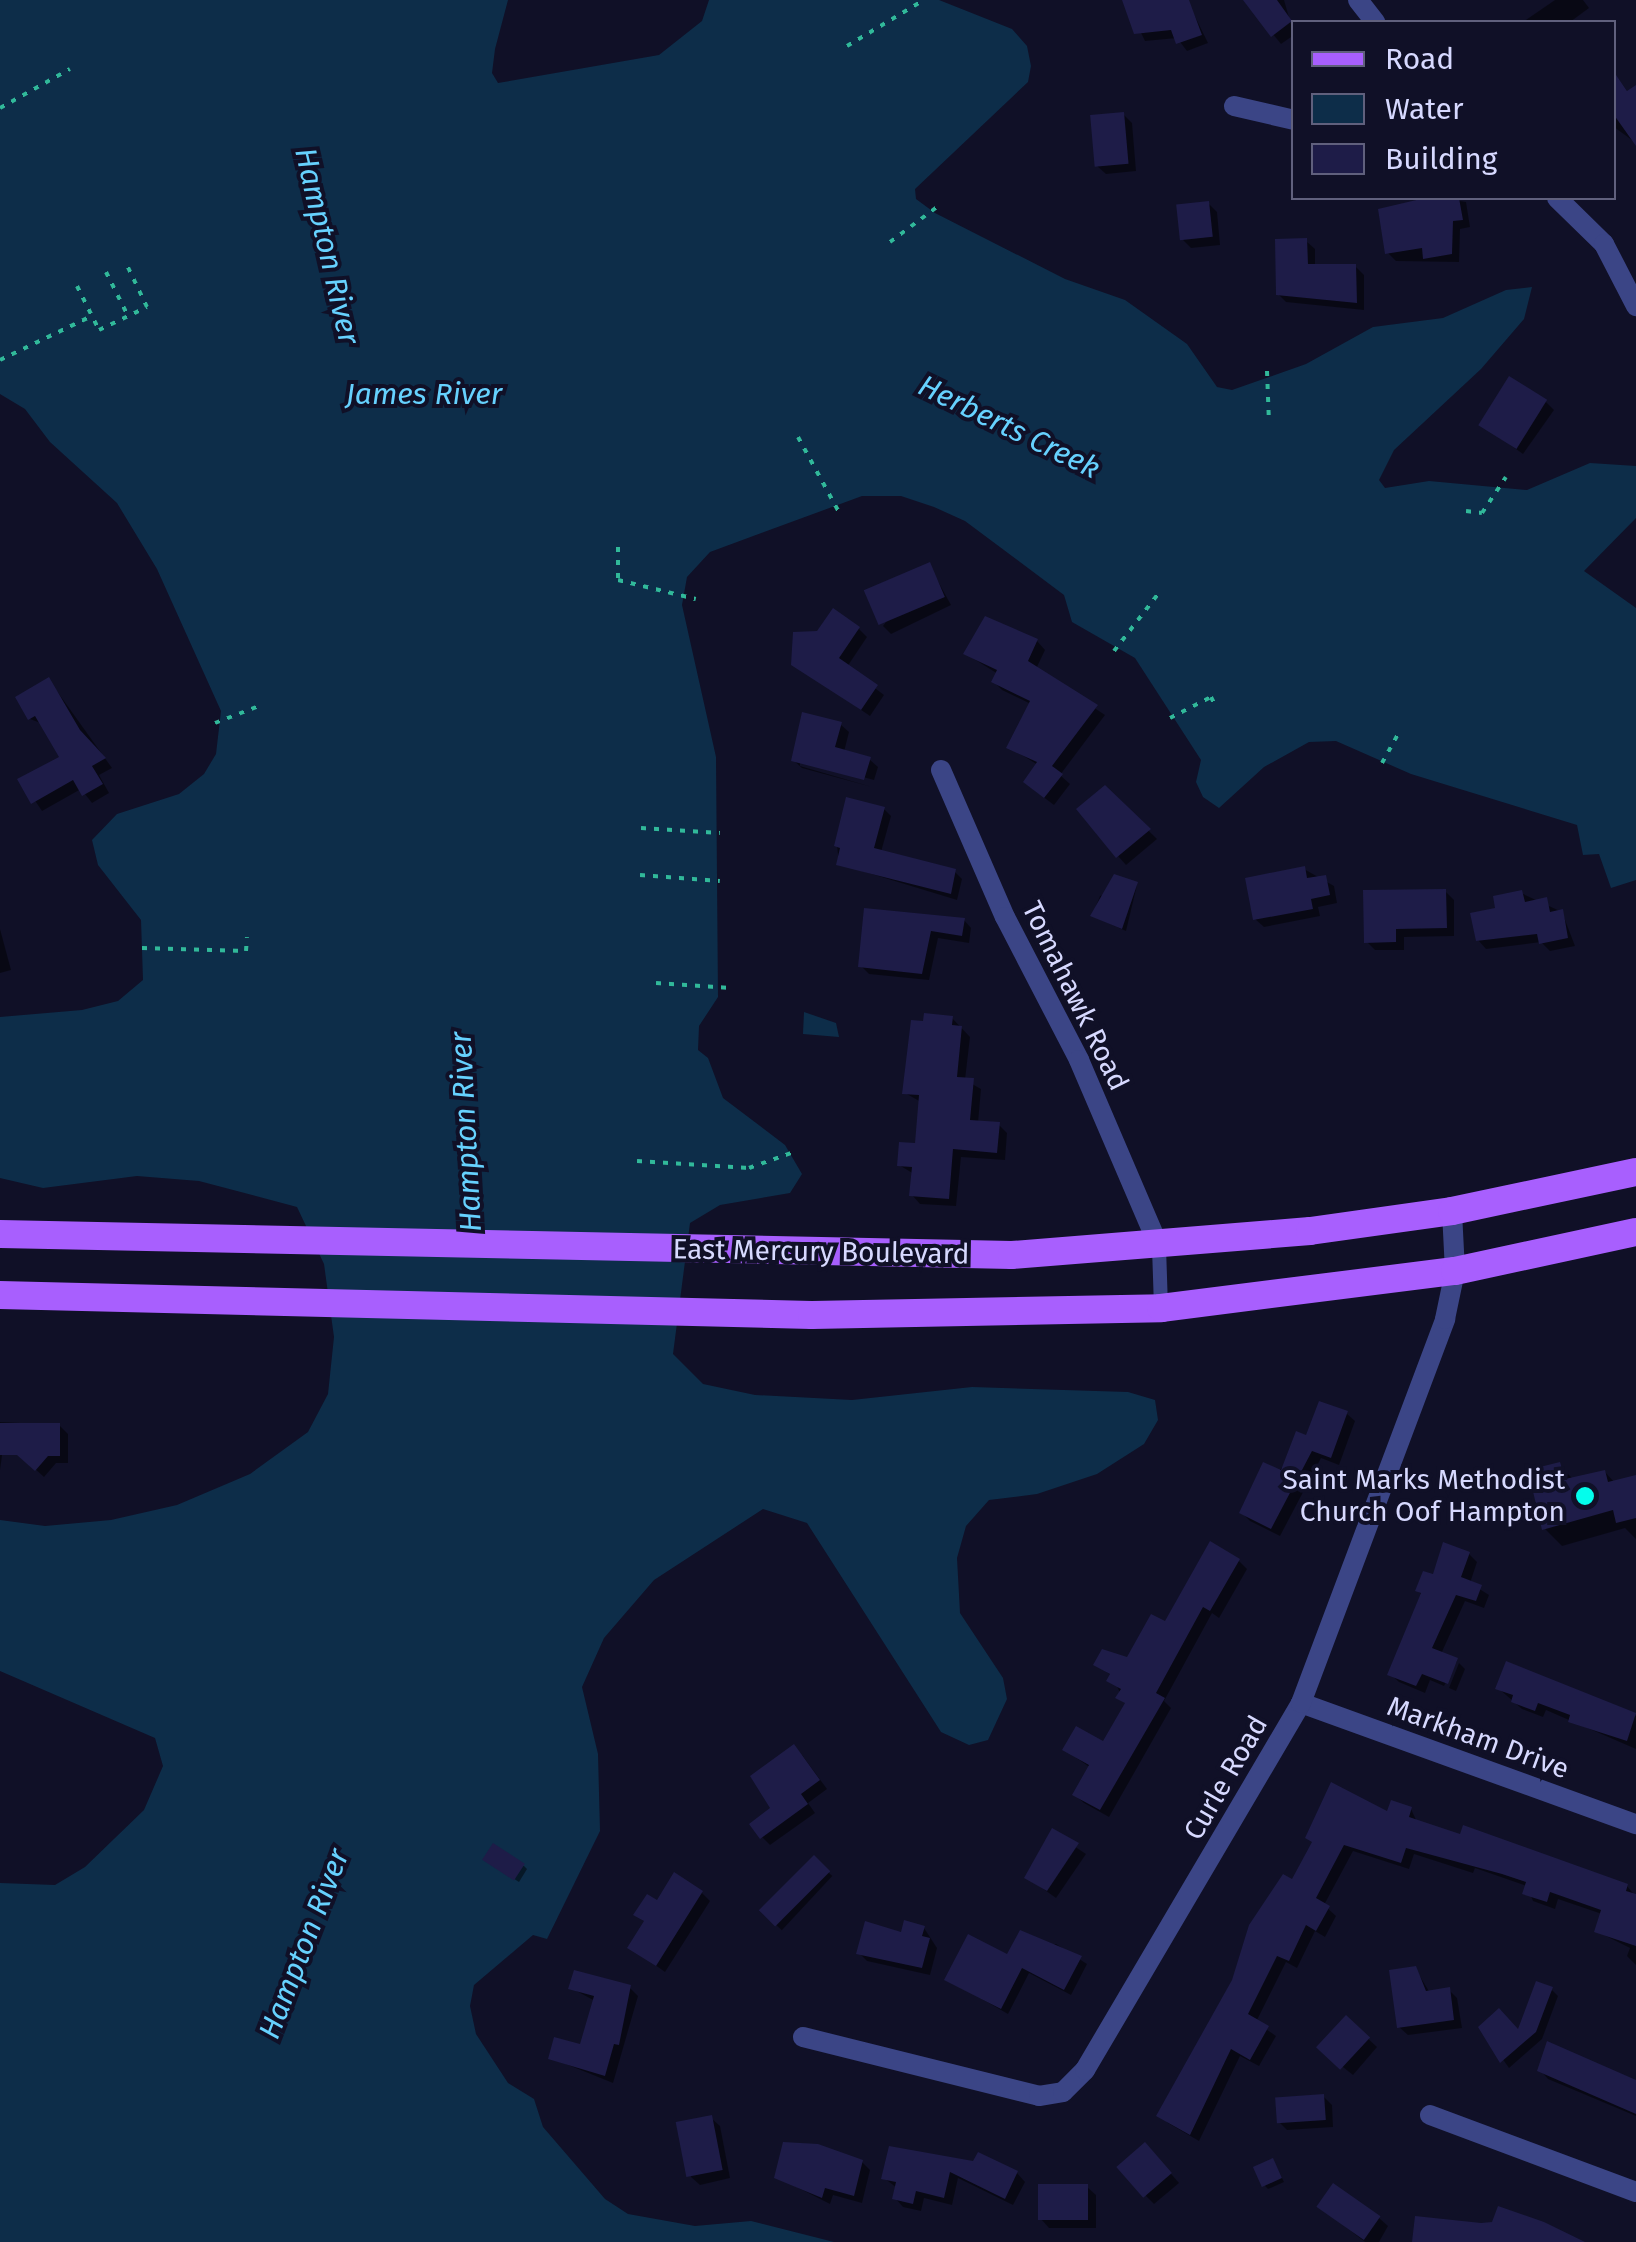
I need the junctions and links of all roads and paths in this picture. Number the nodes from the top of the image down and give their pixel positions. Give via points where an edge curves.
1 (924, 0) edge
2 (847, 46) dead end
3 (70, 69) dead end
4 (1234, 106) dead end
5 (0, 108) edge
6 (1291, 119) edge
7 (1559, 200) edge
8 (941, 204) dead end
9 (890, 242) dead end
10 (125, 261) dead end
11 (106, 272) dead end
12 (78, 286) dead end
13 (1636, 306) edge
14 (92, 316) junction
15 (128, 316) junction
16 (0, 360) edge
17 (1267, 371) dead end
18 (1268, 422) dead end
19 (798, 438) dead end
20 (1506, 476) dead end
21 (1466, 511) dead end
22 (841, 516) dead end
23 (618, 546) dead end
24 (1158, 594) dead end
25 (696, 599) dead end
26 (1114, 652) dead end
27 (259, 706) dead end
28 (1216, 707) dead end
29 (1170, 718) dead end
30 (215, 723) dead end
31 (1400, 731) dead end
32 (1382, 763) dead end
33 (941, 770) dead end
34 (641, 828) dead end
35 (720, 834) dead end
36 (640, 875) dead end
37 (720, 880) dead end
38 (247, 938) dead end
39 (142, 948) dead end
40 (656, 983) dead end
41 (731, 988) dead end
42 (797, 1151) dead end
43 (637, 1161) dead end
44 (1636, 1172) edge
45 (1452, 1210) junction
46 (1636, 1232) edge
47 (0, 1234) edge
48 (1158, 1247) junction
49 (1455, 1271) junction
50 (0, 1295) edge
51 (1161, 1308) junction
52 (1301, 1703) junction
53 (1636, 1824) edge
54 (803, 2036) dead end
55 (1430, 2115) dead end
56 (1636, 2192) edge

1 - 2 path
3 - 5 path
4 - 6 street
7 - 13 street via 1604,244
8 - 9 path
10 - 15 path via 147,308
11 - 15 path
12 - 14 path
14 - 15 path via 99,330
14 - 16 path
17 - 18 path
19 - 22 path
20 - 21 path via 1482,513
23 - 25 path via 618,580
24 - 26 path
27 - 30 path
28 - 29 path via 1210,698
31 - 32 path
33 - 48 street, Tomahawk Road via 1005,917 1079,1060
34 - 35 path
36 - 37 path
38 - 39 path via 246,951
40 - 41 path
42 - 43 path via 749,1168
44 - 45 main road, East Mercury Boulevard
45 - 48 main road, East Mercury Boulevard
45 - 49 street, Curle Road
46 - 49 main road
47 - 48 main road, East Mercury Boulevard via 1012,1255
48 - 51 lane
49 - 51 main road
49 - 52 street, Curle Road via 1445,1319
50 - 51 main road via 713,1313
52 - 53 street, Markham Drive
52 - 54 street, Curle Road via 1102,2046 1064,2092 1039,2096
55 - 56 street

